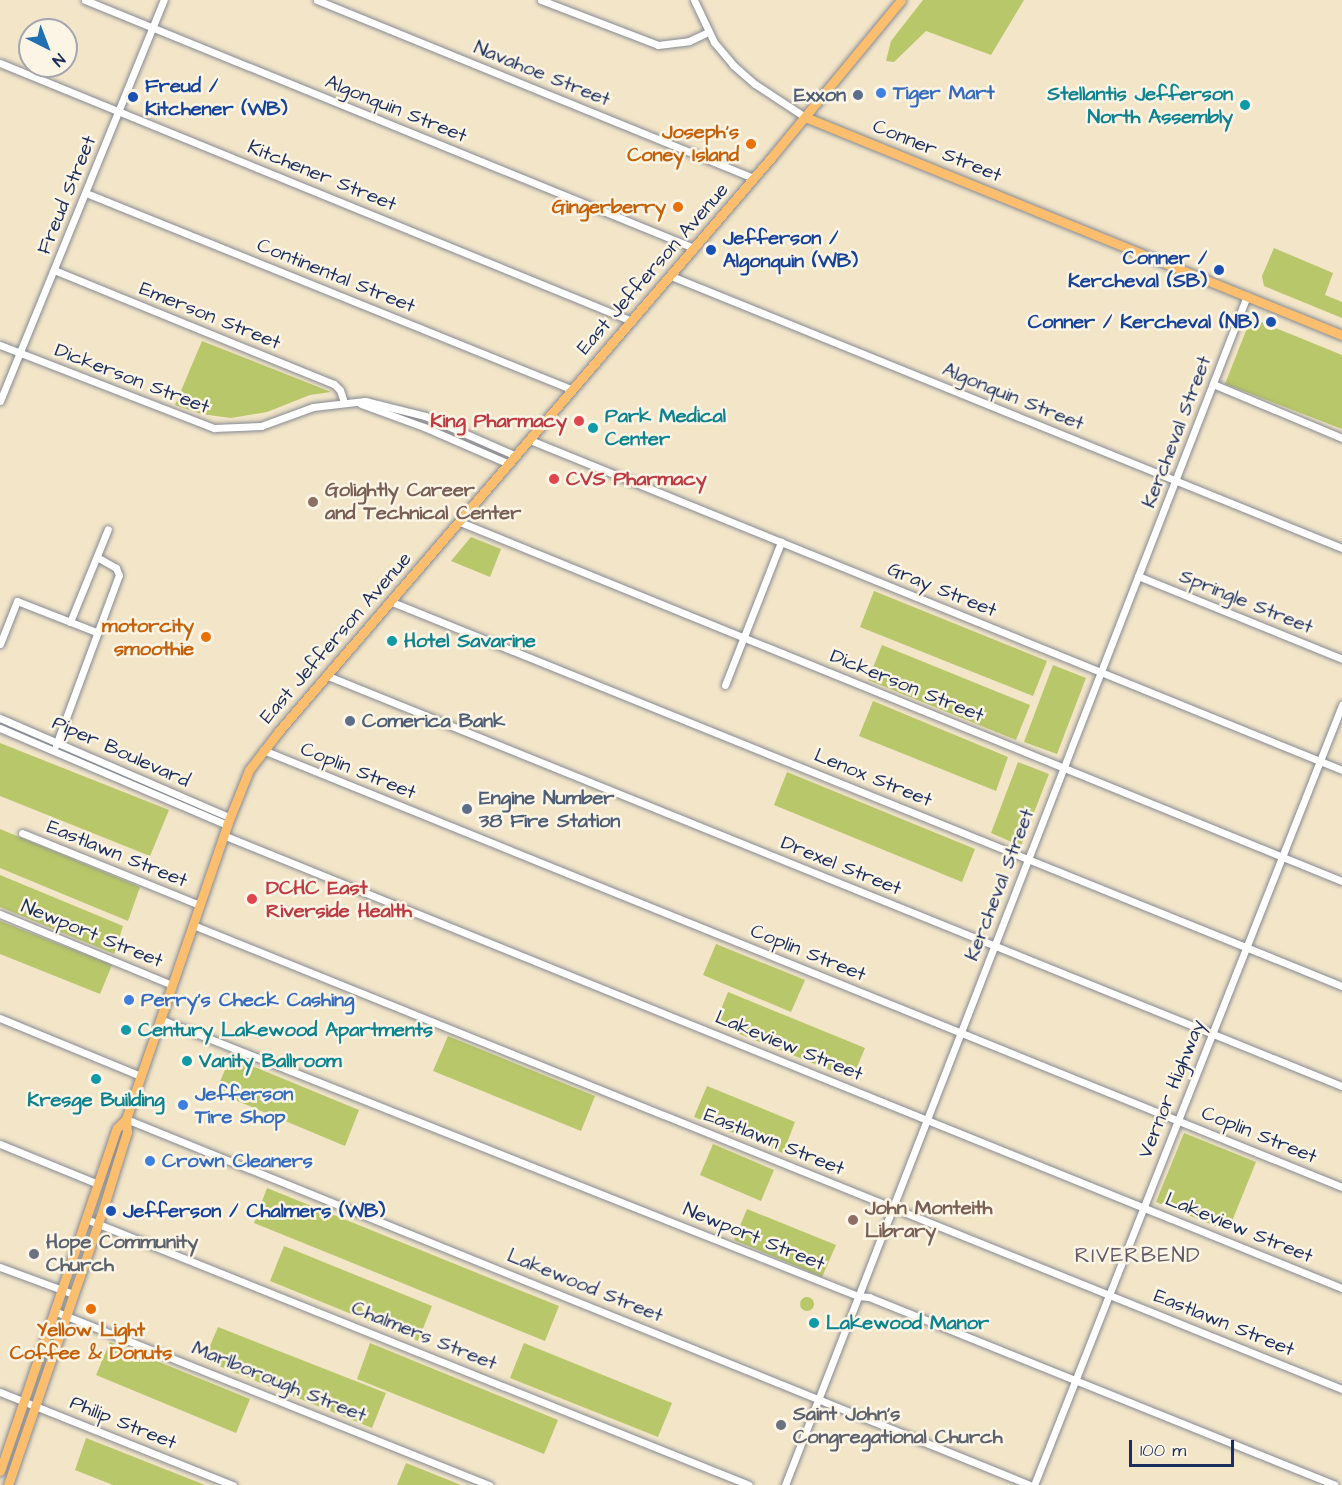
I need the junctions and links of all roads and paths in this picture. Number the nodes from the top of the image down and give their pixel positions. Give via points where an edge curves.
1 (85, 0) edge
2 (164, 0) edge
3 (317, 0) edge
4 (542, 0) edge
5 (694, 0) edge
6 (901, 0) edge
7 (153, 28) junction
8 (708, 32) junction
9 (0, 63) edge
10 (119, 111) junction
11 (806, 117) junction
12 (754, 178) junction
13 (86, 193) junction
14 (694, 249) junction
15 (54, 270) junction
16 (670, 276) junction
17 (1247, 296) junction
18 (632, 321) junction
19 (1342, 335) edge
20 (0, 345) edge
21 (19, 353) junction
22 (1213, 384) junction
23 (573, 390) junction
24 (0, 401) edge
25 (344, 402) junction
26 (359, 403) junction
27 (1342, 438) edge
28 (530, 440) junction
29 (516, 456) junction
30 (509, 464) junction
31 (1175, 481) junction
32 (460, 522) junction
33 (108, 529) dead end
34 (781, 542) junction
35 (1342, 548) edge
36 (97, 557) junction
37 (1138, 576) junction
38 (392, 602) junction
39 (70, 622) junction
40 (96, 632) junction
41 (744, 638) junction
42 (0, 644) edge
43 (1342, 659) edge
44 (1100, 673) junction
45 (328, 676) junction
46 (725, 685) dead end
47 (1342, 705) edge
48 (0, 718) edge
49 (0, 728) edge
50 (57, 742) junction
51 (263, 750) junction
52 (54, 751) junction
53 (1320, 761) junction
54 (1063, 768) junction
55 (1342, 770) edge
56 (228, 821) junction
57 (22, 833) dead end
58 (223, 836) junction
59 (1282, 857) junction
60 (1028, 858) junction
61 (1342, 881) edge
62 (199, 905) junction
63 (0, 914) edge
64 (193, 925) junction
65 (994, 945) junction
66 (1246, 947) junction
67 (172, 985) junction
68 (1342, 986) edge
69 (0, 1018) edge
70 (160, 1019) junction
71 (960, 1033) junction
72 (1212, 1034) junction
73 (141, 1076) junction
74 (1342, 1086) edge
75 (126, 1119) junction
76 (927, 1119) junction
77 (1178, 1120) junction
78 (0, 1144) edge
79 (98, 1184) junction
80 (1342, 1186) edge
81 (893, 1207) junction
82 (1143, 1207) junction
83 (87, 1219) junction
84 (98, 1224) junction
85 (0, 1267) edge
86 (1342, 1288) edge
87 (61, 1291) junction
88 (72, 1294) junction
89 (1109, 1294) junction
90 (858, 1296) junction
91 (54, 1311) junction
92 (66, 1314) junction
93 (1075, 1380) junction
94 (1342, 1389) edge
95 (0, 1392) edge
96 (818, 1399) junction
97 (24, 1401) junction
98 (35, 1405) junction
99 (0, 1471) edge
100 (8, 1485) edge
101 (233, 1485) edge
102 (490, 1485) edge
103 (749, 1485) edge
104 (785, 1485) edge
105 (1032, 1485) edge
106 (1335, 1485) edge

1 - 7 street, Algonquin Street
2 - 7 street, Freud Street
3 - 12 street, Navahoe Street
4 - 8 street via 657,45 681,43
5 - 8 street, Conner Street
6 - 11 main road, East Jefferson Avenue
7 - 10 street, Freud Street
7 - 14 street, Algonquin Street
8 - 11 street, Conner Street via 743,74
9 - 10 street, Kitchener Street
10 - 13 street, Freud Street
10 - 18 street, Kitchener Street
11 - 12 main road, East Jefferson Avenue
11 - 17 main road, Conner Street
12 - 14 main road, East Jefferson Avenue
13 - 15 street, Freud Street
13 - 23 street, Continental Street
14 - 16 main road, East Jefferson Avenue
15 - 21 street, Freud Street
15 - 25 street, Emerson Street via 334,384
16 - 18 main road, East Jefferson Avenue
16 - 31 street, Algonquin Street
17 - 19 main road, Conner Street
17 - 22 street, Kercheval Street
18 - 23 main road, East Jefferson Avenue
20 - 21 street, Dickerson Street
21 - 24 street, Freud Street
21 - 25 street, Dickerson Street via 213,428 261,426 314,407
22 - 27 street
22 - 31 street, Kercheval Street
23 - 28 main road, East Jefferson Avenue
25 - 26 street, Dickerson Street
26 - 29 street, Dickerson Street via 374,402 425,416
26 - 30 street, Dickerson Street
28 - 29 main road, East Jefferson Avenue
28 - 34 street, Gray Street
29 - 30 main road, East Jefferson Avenue
30 - 32 main road, East Jefferson Avenue
31 - 35 street, Algonquin Street
31 - 37 street, Kercheval Street
32 - 38 main road, East Jefferson Avenue
32 - 41 street, Dickerson Street
33 - 36 street
34 - 41 street
34 - 44 street, Gray Street
36 - 39 street
36 - 40 street via 116,568 119,575
37 - 43 street, Springle Street
37 - 44 street, Kercheval Street
38 - 45 main road, East Jefferson Avenue
38 - 60 street, Lenox Street
39 - 40 street
39 - 42 street via 18,601
40 - 50 street
41 - 46 street
41 - 54 street, Dickerson Street
44 - 53 street, Gray Street
44 - 54 street, Kercheval Street
45 - 51 main road, East Jefferson Avenue
45 - 65 street, Drexel Street
47 - 53 street, Vernor Highway
48 - 50 street, Piper Boulevard
49 - 52 street, Piper Boulevard
50 - 52 street
50 - 56 street, Piper Boulevard
51 - 56 main road, East Jefferson Avenue via 242,782
51 - 71 street, Coplin Street
52 - 56 street, Piper Boulevard
53 - 55 street, Gray Street
53 - 59 street, Vernor Highway
54 - 59 street, Dickerson Street
54 - 60 street, Kercheval Street
56 - 58 main road, East Jefferson Avenue
57 - 62 street, Eastlawn Street
58 - 62 main road, East Jefferson Avenue
58 - 76 street, Lakeview Street
59 - 61 street, Dickerson Street
59 - 66 street, Vernor Highway
60 - 65 street, Kercheval Street
60 - 66 street, Lenox Street
62 - 64 main road, East Jefferson Avenue
63 - 67 street, Newport Street
64 - 67 main road, East Jefferson Avenue
64 - 81 street, Eastlawn Street
65 - 71 street, Kercheval Street
65 - 72 street, Drexel Street
66 - 68 street, Lenox Street
66 - 72 street, Vernor Highway
67 - 70 main road, East Jefferson Avenue
69 - 73 street
70 - 73 main road, East Jefferson Avenue
70 - 90 street, Newport Street
71 - 76 street, Kercheval Street
71 - 77 street, Coplin Street
72 - 74 street, Drexel Street
72 - 77 street, Vernor Highway
73 - 75 main road, East Jefferson Avenue
75 - 79 main road, East Jefferson Avenue via 117,1128
75 - 84 main road, East Jefferson Avenue via 128,1132
75 - 96 street, Lakewood Street
76 - 81 street, Kercheval Street
76 - 82 street, Lakeview Street
77 - 80 street, Coplin Street
77 - 82 street, Vernor Highway
78 - 79 street
79 - 83 main road, East Jefferson Avenue
81 - 89 street, Eastlawn Street
81 - 90 street, Kercheval Street
82 - 86 street, Lakeview Street
82 - 89 street, Vernor Highway
83 - 84 street, Chalmers Street
83 - 87 main road, East Jefferson Avenue
84 - 88 main road, East Jefferson Avenue
84 - 103 street, Chalmers Street
85 - 87 street
87 - 88 street
87 - 91 main road, East Jefferson Avenue
88 - 92 main road, East Jefferson Avenue
89 - 93 street, Vernor Highway
89 - 94 street, Eastlawn Street
90 - 93 street, Newport Street via 869,1297
90 - 96 street, Kercheval Street
91 - 92 street, Marlborough Street
91 - 97 main road, East Jefferson Avenue
92 - 98 main road, East Jefferson Avenue
92 - 102 street, Marlborough Street
93 - 105 street, Vernor Highway
93 - 106 street, Newport Street
95 - 97 street, Philip Street
96 - 104 street, Kercheval Street
96 - 105 street, Lakewood Street
97 - 98 street, Philip Street
97 - 99 main road, East Jefferson Avenue
98 - 100 main road, East Jefferson Avenue
98 - 101 street, Philip Street

